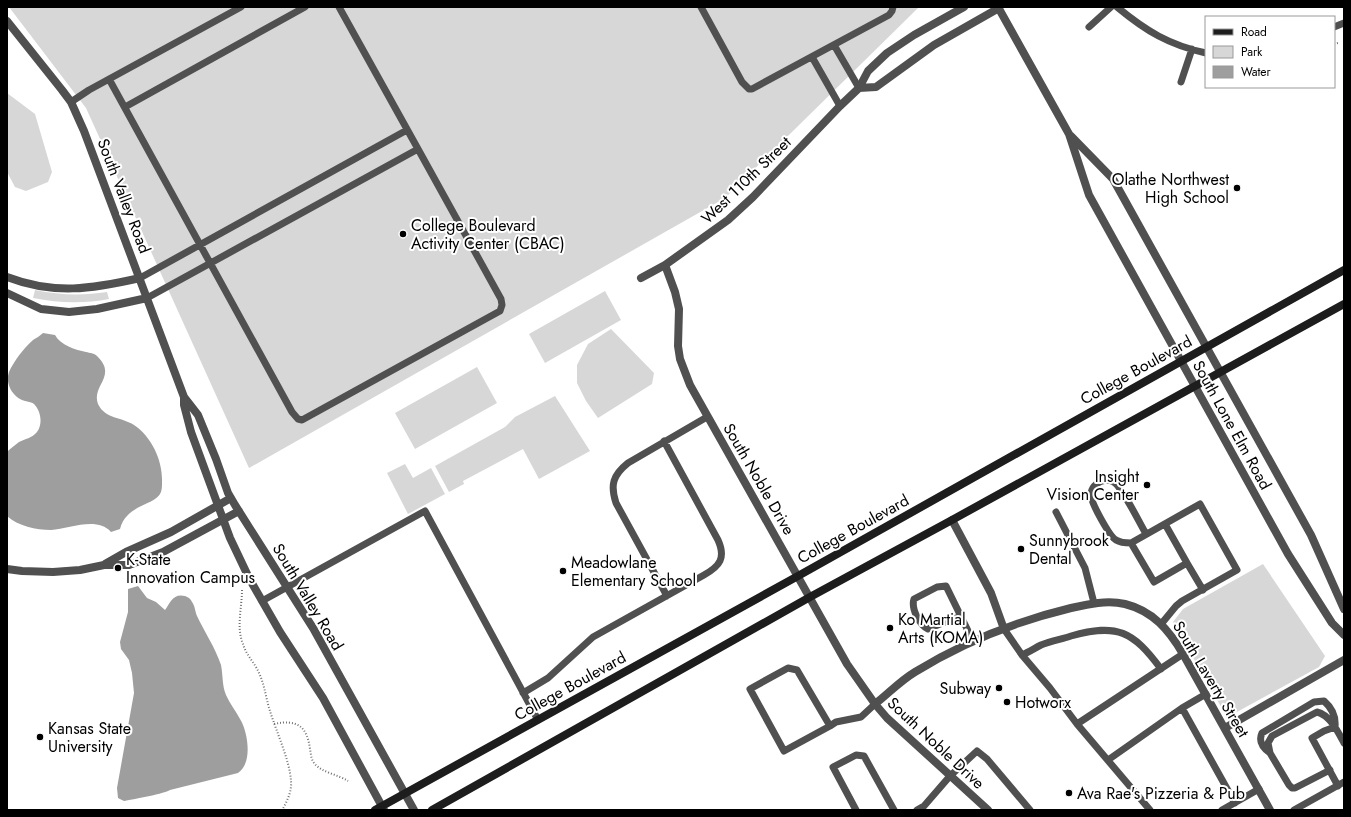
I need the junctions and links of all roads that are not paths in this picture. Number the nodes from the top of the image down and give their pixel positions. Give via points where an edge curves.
1 (241, 7) edge
2 (305, 7) edge
3 (339, 7) edge
4 (701, 7) edge
5 (893, 7) edge
6 (964, 7) edge
7 (999, 7) edge
8 (1111, 7) edge
9 (1117, 7) edge
10 (7, 21) edge
11 (1089, 27) dead end
12 (834, 45) junction
13 (1192, 49) junction
14 (1205, 53) edge
15 (812, 57) junction
16 (110, 79) junction
17 (1181, 82) dead end
18 (859, 88) junction
19 (71, 102) junction
20 (840, 106) junction
21 (125, 107) junction
22 (407, 130) junction
23 (1069, 134) junction
24 (418, 149) junction
25 (200, 245) junction
26 (210, 264) junction
27 (665, 265) junction
28 (1344, 270) edge
29 (7, 276) edge
30 (140, 278) junction
31 (641, 278) dead end
32 (7, 293) edge
33 (147, 298) junction
34 (1344, 304) edge
35 (1206, 347) junction
36 (1181, 361) junction
37 (1220, 372) junction
38 (1195, 386) junction
39 (184, 397) junction
40 (707, 417) junction
41 (664, 441) junction
42 (231, 498) junction
43 (218, 505) junction
44 (238, 511) junction
45 (1056, 512) dead end
46 (223, 519) junction
47 (952, 520) junction
48 (1165, 524) junction
49 (1146, 534) junction
50 (1131, 543) junction
51 (1187, 563) junction
52 (104, 565) junction
53 (7, 568) edge
54 (798, 576) junction
55 (287, 587) junction
56 (1203, 590) junction
57 (667, 596) junction
58 (810, 597) junction
59 (262, 601) junction
60 (1094, 603) junction
61 (1344, 609) edge
62 (961, 617) junction
63 (1162, 623) junction
64 (1004, 629) junction
65 (1344, 635) edge
66 (973, 641) junction
67 (1183, 654) junction
68 (1022, 655) junction
69 (1344, 660) edge
70 (1161, 668) junction
71 (523, 693) junction
72 (1206, 694) junction
73 (875, 704) junction
74 (1182, 708) junction
75 (538, 720) junction
76 (1077, 724) junction
77 (830, 726) junction
78 (1335, 727) junction
79 (1225, 728) junction
80 (1344, 743) edge
81 (1270, 754) junction
82 (1108, 760) junction
83 (1330, 770) junction
84 (950, 776) junction
85 (1341, 784) edge
86 (1259, 789) junction
87 (405, 793) junction
88 (1235, 803) junction
89 (380, 809) edge
90 (414, 810) edge
91 (432, 810) edge
92 (856, 810) edge
93 (894, 810) edge
94 (917, 810) edge
95 (988, 810) edge
96 (1030, 810) edge
97 (1150, 810) edge
98 (1222, 810) edge
99 (1270, 810) edge
100 (1294, 810) edge

1 - 16 lane
2 - 21 lane
3 - 22 lane
4 - 15 lane via 742,82 749,89
5 - 12 lane via 889,15
6 - 18 street, West 110th Street via 887,53 868,71
7 - 18 street via 934,45 876,87
7 - 23 street, South Lone Elm Road
8 - 11 lane
9 - 13 lane via 1161,38
10 - 19 street, South Valley Road
12 - 15 lane
12 - 18 lane
13 - 14 lane
13 - 17 lane
15 - 20 lane
16 - 19 lane
16 - 21 lane
18 - 20 street, West 110th Street
19 - 30 street, South Valley Road
20 - 27 street, West 110th Street via 728,220
21 - 25 lane
22 - 24 lane
22 - 25 lane
23 - 35 street, South Lone Elm Road via 1113,179
23 - 36 street, South Lone Elm Road via 1089,195
24 - 26 lane
24 - 26 lane via 501,299 500,311 302,420 294,416
25 - 26 lane
25 - 30 lane
26 - 33 lane
27 - 31 street, West 110th Street
27 - 40 street, South Noble Drive via 680,309 680,359
28 - 35 main road, College Boulevard
29 - 30 street via 56,289 90,288
30 - 33 street, South Valley Road
32 - 33 street via 41,309 69,312
33 - 39 street, South Valley Road
34 - 37 main road
35 - 36 main road, College Boulevard
35 - 37 street, South Lone Elm Road
36 - 38 street, South Lone Elm Road
36 - 54 main road, College Boulevard
37 - 38 main road
37 - 61 street, South Lone Elm Road via 1311,535
38 - 47 main road
38 - 65 street, South Lone Elm Road via 1288,554 1332,623
39 - 42 street, South Valley Road via 198,415
39 - 43 street, South Valley Road via 191,432
40 - 41 lane
40 - 54 street, South Noble Drive
41 - 57 lane via 620,469 612,487 616,503
41 - 57 lane via 718,540 722,552 718,565 713,570
42 - 43 street
42 - 44 street, South Valley Road
43 - 46 street, South Valley Road
43 - 52 street
44 - 46 street
44 - 55 street, South Valley Road
45 - 60 lane via 1085,568
46 - 52 street via 163,552 129,565
46 - 59 street, South Valley Road via 236,552
47 - 58 main road
47 - 64 street via 991,593
48 - 49 lane
48 - 51 lane
48 - 56 lane via 1200,504 1237,570
49 - 50 lane
49 - 50 lane via 1118,485 1109,480 1100,482 1092,491 1092,501 1112,537 1119,542
50 - 51 lane via 1154,582
51 - 56 lane
52 - 53 street via 53,572
54 - 58 street, South Noble Drive
54 - 75 main road, College Boulevard
55 - 59 lane
55 - 71 lane via 425,511
55 - 87 street, South Valley Road via 313,628
56 - 63 lane via 1176,606
57 - 71 lane via 593,637 548,678
58 - 73 street, South Noble Drive via 847,664
58 - 91 main road
59 - 89 street, South Valley Road via 323,698
60 - 63 street, South Laverty Street via 1126,604
60 - 64 street, South Laverty Street via 1051,613
62 - 62 lane via 946,586 937,587 914,599 914,610 925,628
62 - 66 lane
63 - 67 street, South Laverty Street
64 - 66 street, South Laverty Street
64 - 68 lane
66 - 73 street, South Laverty Street via 914,672
67 - 70 lane
67 - 72 street, South Laverty Street
68 - 70 lane via 1042,645 1087,632 1109,629 1136,640
68 - 76 lane
69 - 79 street
70 - 76 lane
71 - 75 lane
72 - 74 lane
72 - 79 street, South Laverty Street
73 - 77 lane via 861,717 836,722
73 - 84 street, South Noble Drive
74 - 82 lane
74 - 88 lane
75 - 87 main road, College Boulevard
76 - 82 lane
77 - 77 lane via 784,751 750,689 788,668 797,670
78 - 80 lane
78 - 81 lane via 1322,713 1317,712 1272,736 1268,744
78 - 81 lane via 1336,719 1328,704 1324,701 1314,702 1262,733 1261,744
78 - 83 lane via 1312,738
79 - 86 street, South Laverty Street
81 - 83 lane via 1292,788
82 - 97 lane
83 - 85 lane
84 - 94 lane via 924,806
84 - 95 street, South Noble Drive
84 - 96 lane via 977,751 987,759
85 - 100 lane
86 - 88 lane
86 - 99 street, South Laverty Street
87 - 89 main road, College Boulevard
87 - 90 street, South Valley Road
88 - 98 lane
92 - 93 lane via 834,767 856,755 864,756

